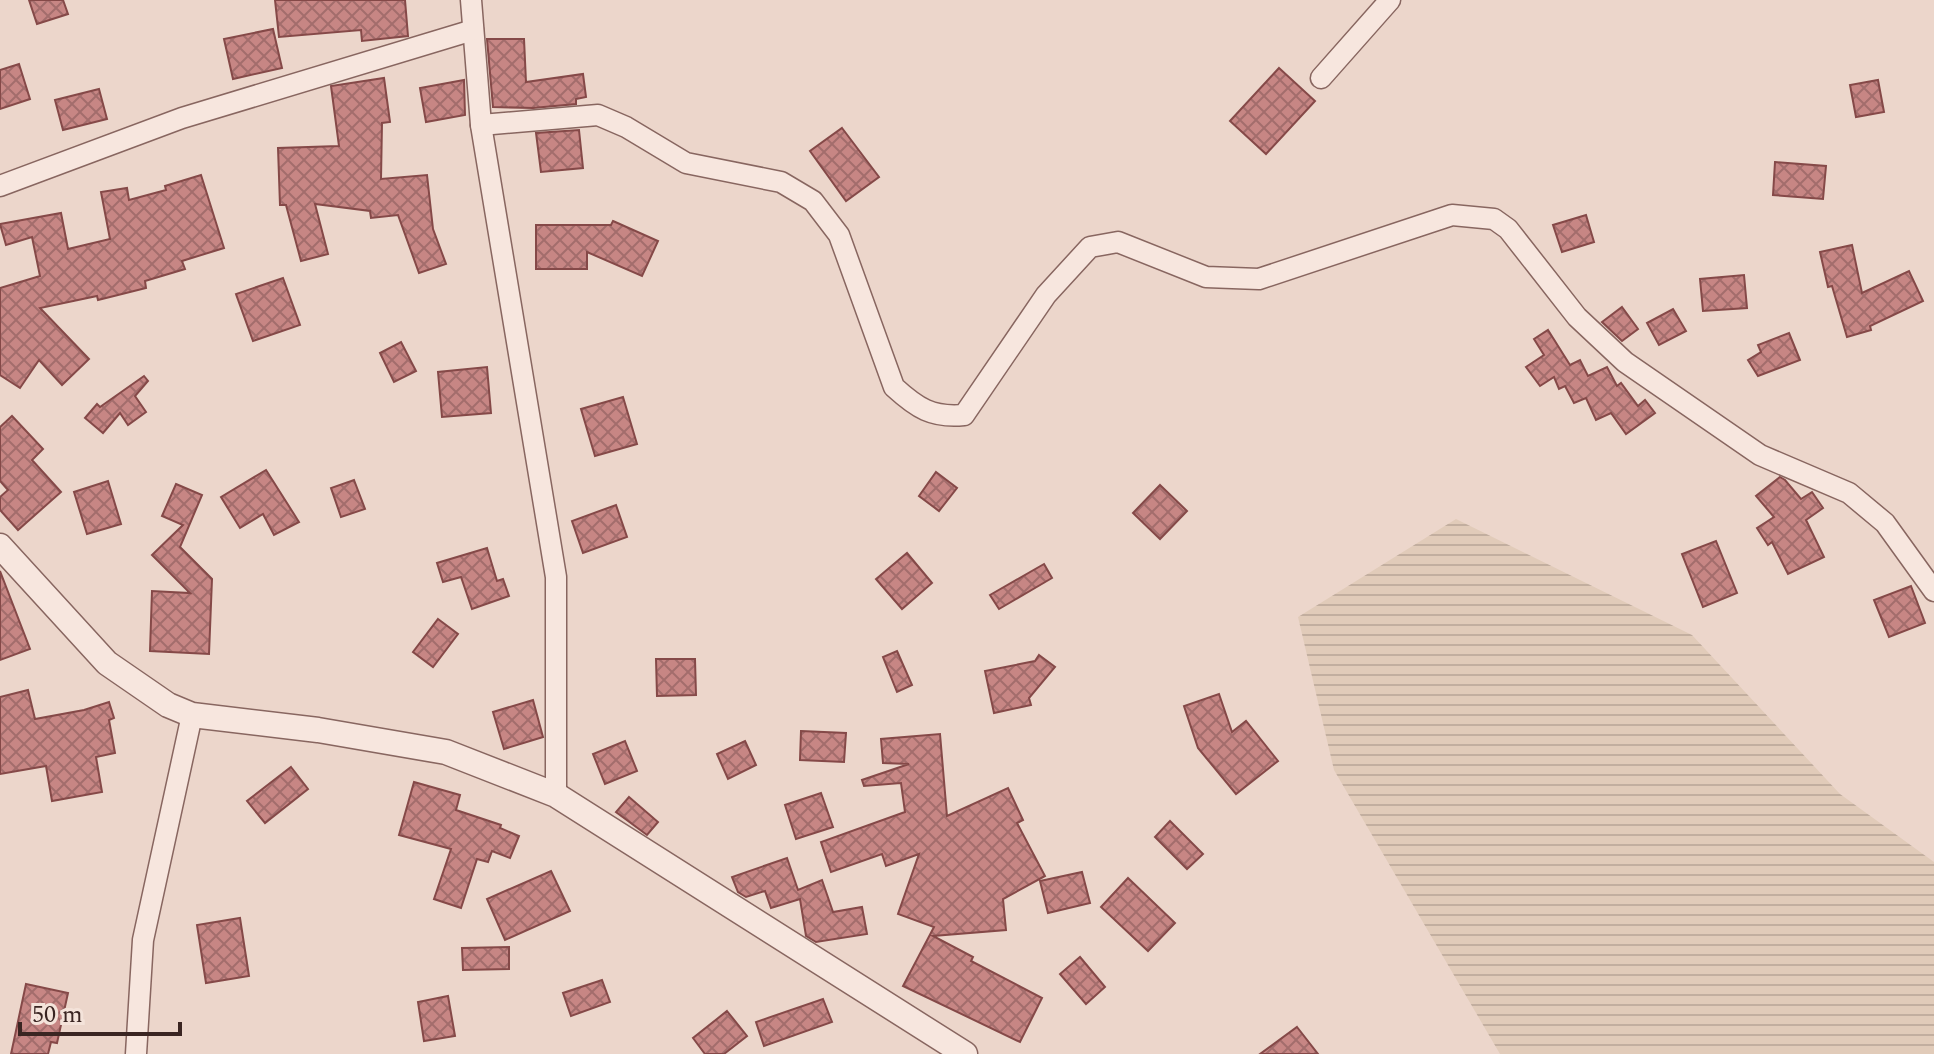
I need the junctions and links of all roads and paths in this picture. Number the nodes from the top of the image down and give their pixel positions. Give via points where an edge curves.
1 (471, 0) edge
2 (1390, 0) edge
3 (473, 30) junction
4 (1321, 78) dead end
5 (481, 125) junction
6 (0, 186) edge
7 (0, 546) edge
8 (1934, 591) edge
9 (192, 715) junction
10 (556, 795) junction
11 (136, 1054) edge
12 (965, 1054) edge

1 - 3 street
2 - 4 street
3 - 5 street
3 - 6 street via 182,118
5 - 8 street via 598,115 686,163 781,182 813,201 839,235 894,387 913,404 942,417 964,415 1046,295 1090,247 1118,242 1206,277 1259,279 1452,215 1494,219 1508,229 1577,317 1625,362 1760,455 1849,493 1885,523
5 - 10 street via 556,577
7 - 9 street via 107,663
9 - 10 street via 446,752
9 - 11 street via 143,940
10 - 12 street

